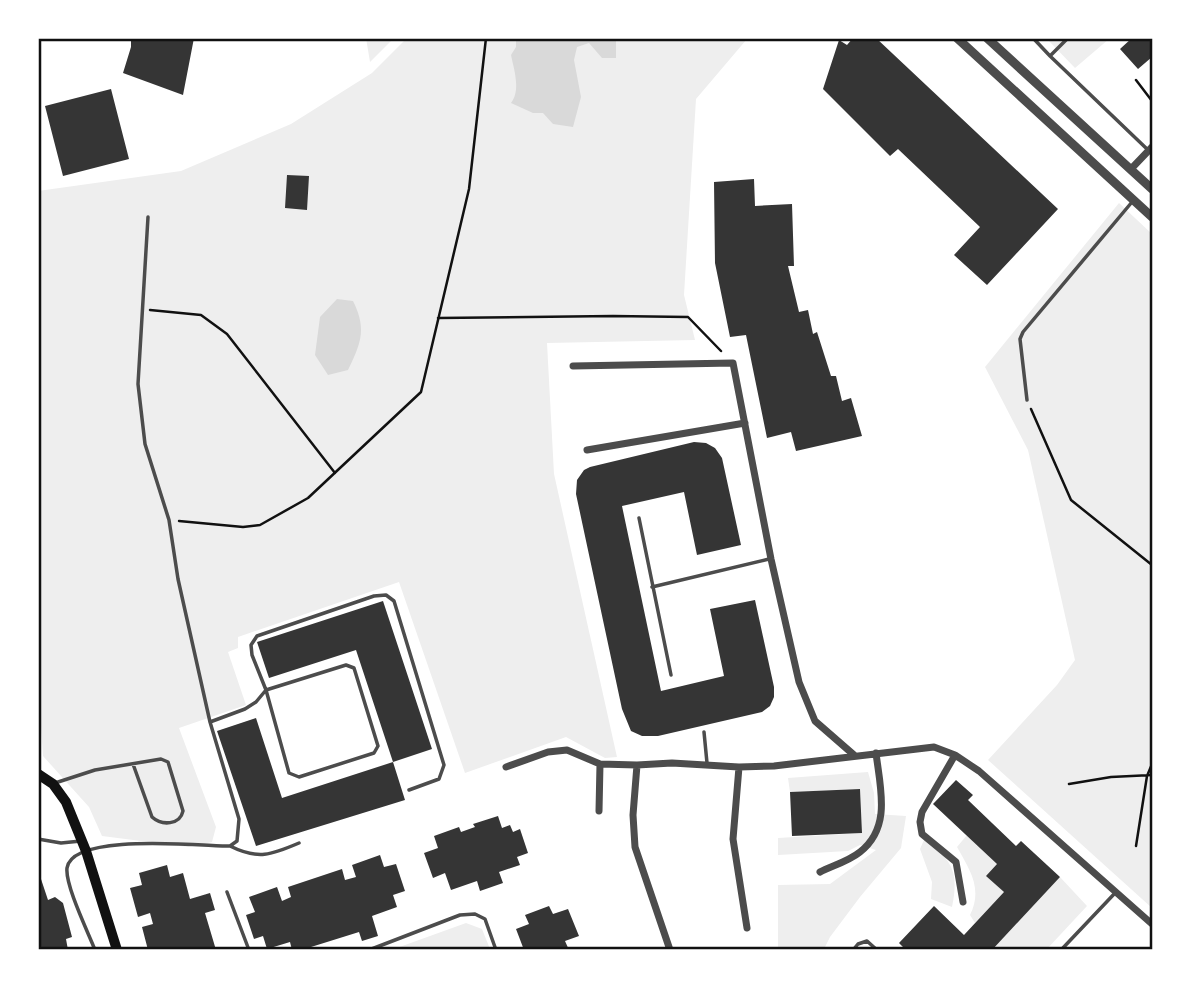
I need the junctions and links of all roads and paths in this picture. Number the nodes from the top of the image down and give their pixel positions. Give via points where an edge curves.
1 (486, 38) edge
2 (957, 38) edge
3 (987, 38) edge
4 (1033, 38) edge
5 (1068, 38) edge
6 (1050, 56) junction
7 (1136, 80) dead end
8 (1153, 101) edge
9 (1151, 149) edge
10 (1131, 169) junction
11 (1153, 189) edge
12 (1133, 200) junction
13 (148, 217) dead end
14 (1153, 217) edge
15 (143, 309) junction
16 (438, 318) junction
17 (733, 363) junction
18 (573, 366) dead end
19 (1027, 400) joint
20 (745, 423) junction
21 (587, 450) dead end
22 (335, 473) junction
23 (639, 518) dead end
24 (169, 520) junction
25 (771, 559) junction
26 (1153, 565) edge
27 (652, 587) junction
28 (671, 675) dead end
29 (265, 690) junction
30 (210, 722) junction
31 (704, 732) dead end
32 (876, 753) junction
33 (854, 755) junction
34 (955, 755) junction
35 (133, 764) junction
36 (600, 764) junction
37 (1153, 764) edge
38 (637, 765) junction
39 (707, 765) junction
40 (506, 767) dead end
41 (739, 767) junction
42 (38, 774) edge
43 (1153, 775) edge
44 (1147, 776) junction
45 (53, 784) junction
46 (1069, 784) dead end
47 (409, 790) dead end
48 (599, 811) dead end
49 (38, 839) edge
50 (299, 844) dead end
51 (84, 846) junction
52 (230, 846) junction
53 (1136, 846) dead end
54 (820, 872) dead end
55 (1117, 891) junction
56 (227, 892) dead end
57 (963, 902) dead end
58 (1153, 924) edge
59 (747, 928) dead end
60 (95, 950) edge
61 (117, 950) edge
62 (249, 950) edge
63 (369, 950) edge
64 (496, 950) edge
65 (670, 950) edge
66 (853, 950) edge
67 (877, 950) edge
68 (1061, 950) edge

1 - 16 path via 469,189
2 - 12 street
3 - 10 street
4 - 6 lane
5 - 6 lane
6 - 9 lane
7 - 8 path
9 - 10 street
10 - 11 street
12 - 14 street
12 - 19 lane via 1023,332
13 - 15 lane
15 - 22 path via 201,315 227,334
15 - 24 lane via 138,384 145,444
16 - 17 path via 688,317
16 - 22 path via 421,393
17 - 18 street
17 - 20 street
19 - 26 path via 1071,500
20 - 21 street
20 - 25 street
22 - 24 path via 308,498 260,525
23 - 27 lane
24 - 30 lane
25 - 27 lane
25 - 33 street via 808,708 815,721
27 - 28 lane
29 - 29 lane via 346,665 354,668 378,746 374,753 299,777 289,773
29 - 30 lane via 245,709
29 - 47 lane via 252,655 251,645 257,636 386,595 394,601 444,765 439,779
30 - 52 lane via 239,819 237,841
31 - 39 lane
32 - 33 street
32 - 34 street via 934,747
32 - 54 street via 883,810 876,836 859,853
33 - 41 street
34 - 55 street
34 - 57 street via 920,822 922,834 956,862
35 - 35 lane via 152,817 164,823 182,817 168,762
35 - 45 lane
36 - 38 street
36 - 40 street via 567,750
36 - 48 street
37 - 44 path
38 - 39 street
38 - 65 street via 635,847
39 - 41 street
41 - 59 street via 733,839
42 - 45 main road
43 - 44 path
44 - 46 path
44 - 53 path
45 - 51 main road
49 - 51 lane
50 - 52 lane via 255,856
51 - 52 lane
51 - 60 lane via 67,867 68,880
51 - 61 main road
55 - 58 street
55 - 68 lane
56 - 62 lane
63 - 64 lane via 460,915 475,914 485,919
66 - 67 lane via 867,941

